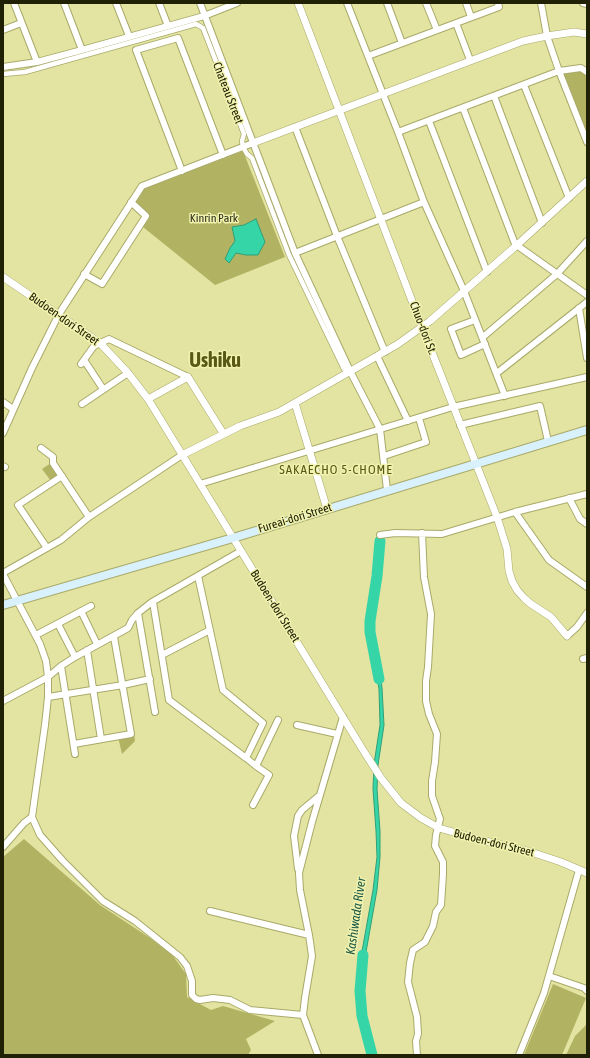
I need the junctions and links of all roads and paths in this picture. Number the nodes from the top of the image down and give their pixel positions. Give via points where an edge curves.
1 (14, 3) edge
2 (64, 3) edge
3 (116, 3) edge
4 (159, 3) edge
5 (200, 3) edge
6 (237, 3) edge
7 (298, 3) edge
8 (347, 3) edge
9 (387, 3) edge
10 (426, 3) edge
11 (466, 3) edge
12 (498, 3) edge
13 (540, 3) edge
14 (583, 3) edge
15 (587, 4) edge
16 (204, 16) junction
17 (471, 17) junction
18 (21, 23) junction
19 (456, 23) junction
20 (168, 26) junction
21 (3, 30) edge
22 (437, 30) junction
23 (587, 34) edge
24 (129, 36) junction
25 (547, 36) junction
26 (402, 43) junction
27 (82, 50) junction
28 (368, 56) junction
29 (470, 60) junction
30 (37, 62) junction
31 (3, 67) edge
32 (558, 71) junction
33 (587, 72) edge
34 (3, 74) edge
35 (524, 85) junction
36 (382, 93) junction
37 (494, 96) junction
38 (463, 108) junction
39 (339, 110) junction
40 (429, 121) junction
41 (295, 127) junction
42 (398, 132) junction
43 (587, 142) edge
44 (253, 143) junction
45 (243, 147) junction
46 (223, 155) junction
47 (182, 171) junction
48 (587, 181) edge
49 (569, 198) junction
50 (131, 202) junction
51 (424, 202) junction
52 (380, 219) junction
53 (542, 223) junction
54 (337, 236) junction
55 (587, 241) edge
56 (517, 245) junction
57 (295, 253) junction
58 (487, 272) junction
59 (84, 274) junction
60 (557, 274) junction
61 (3, 277) edge
62 (464, 291) junction
63 (587, 295) edge
64 (587, 302) edge
65 (579, 308) junction
66 (59, 314) junction
67 (475, 320) junction
68 (422, 327) junction
69 (483, 337) junction
70 (100, 343) junction
71 (485, 344) junction
72 (385, 352) junction
73 (377, 356) junction
74 (587, 358) edge
75 (347, 370) junction
76 (128, 373) junction
77 (497, 374) junction
78 (188, 377) junction
79 (587, 377) edge
80 (103, 390) junction
81 (505, 396) junction
82 (148, 400) junction
83 (3, 402) edge
84 (294, 403) junction
85 (82, 404) dead end
86 (453, 407) junction
87 (13, 409) junction
88 (418, 418) junction
89 (408, 421) junction
90 (460, 425) junction
91 (380, 430) junction
92 (587, 430) edge
93 (3, 433) edge
94 (223, 434) junction
95 (548, 441) junction
96 (41, 448) dead end
97 (309, 451) junction
98 (182, 455) junction
99 (384, 456) junction
100 (475, 463) junction
101 (62, 476) junction
102 (200, 484) junction
103 (387, 490) junction
104 (587, 494) edge
105 (569, 498) junction
106 (327, 509) junction
107 (515, 512) junction
108 (89, 517) junction
109 (497, 517) junction
110 (587, 524) edge
111 (422, 533) junction
112 (380, 535) dead end
113 (233, 538) junction
114 (47, 548) junction
115 (241, 551) junction
116 (3, 573) edge
117 (198, 576) junction
118 (587, 587) edge
119 (18, 601) junction
120 (153, 602) junction
121 (3, 605) edge
122 (91, 606) dead end
123 (81, 611) junction
124 (138, 613) junction
125 (587, 613) edge
126 (58, 624) junction
127 (210, 630) junction
128 (36, 636) junction
129 (114, 636) junction
130 (567, 636) joint
131 (98, 644) junction
132 (87, 650) junction
133 (162, 655) junction
134 (74, 657) junction
135 (61, 666) junction
136 (48, 677) junction
137 (150, 679) junction
138 (123, 685) junction
139 (93, 690) junction
140 (65, 694) junction
141 (48, 697) junction
142 (3, 701) edge
143 (155, 712) dead end
144 (343, 718) junction
145 (278, 720) dead end
146 (297, 725) dead end
147 (338, 734) junction
148 (101, 739) junction
149 (74, 744) junction
150 (75, 754) dead end
151 (245, 757) junction
152 (256, 766) junction
153 (320, 795) junction
154 (253, 805) dead end
155 (32, 817) junction
156 (439, 828) junction
157 (3, 847) edge
158 (579, 870) junction
159 (299, 873) junction
160 (587, 873) edge
161 (210, 911) dead end
162 (309, 935) junction
163 (549, 976) junction
164 (587, 990) edge
165 (303, 1015) junction
166 (318, 1055) edge
167 (417, 1055) edge
168 (519, 1055) edge

1 - 18 street
2 - 27 street
3 - 24 street
4 - 20 street
5 - 16 street
6 - 16 street
7 - 39 street, Chuo-dori St.
8 - 28 street
9 - 26 street
10 - 22 street
11 - 17 street
12 - 17 street via 499,6
13 - 25 street
14 - 15 street
16 - 20 street
16 - 44 street
17 - 19 street
18 - 21 street
18 - 30 street
19 - 22 street
19 - 29 street
20 - 24 street
22 - 26 street
23 - 25 street via 574,32
24 - 27 street
25 - 29 street via 523,41
25 - 32 street
26 - 28 street
27 - 30 street
28 - 36 street
29 - 36 street
30 - 31 street
32 - 33 street via 581,68
32 - 35 street
32 - 43 street
34 - 45 street, Chateau Street via 25,72 196,24 203,28 244,134
35 - 37 street
35 - 49 street
36 - 39 street
36 - 42 street
37 - 38 street
37 - 53 street
38 - 40 street
38 - 56 street
39 - 41 street
39 - 52 street, Chuo-dori St.
40 - 42 street
40 - 58 street
41 - 44 street
41 - 54 street
42 - 51 street
44 - 45 street
44 - 57 street
45 - 46 street
45 - 75 street via 252,158 289,255
46 - 47 street
46 - 47 street via 178,38 136,50
47 - 50 street via 142,186
48 - 49 street
49 - 53 street
50 - 59 street
50 - 59 street via 146,216 102,284
51 - 52 street
51 - 62 street
52 - 54 street
52 - 68 street, Chuo-dori St.
53 - 56 street
54 - 57 street
54 - 72 street
55 - 60 street
56 - 58 street
56 - 60 street
57 - 75 street
58 - 62 street
59 - 66 street
60 - 63 street
60 - 69 street
61 - 66 street, Budoen-dori Street
62 - 67 street
62 - 68 street
64 - 65 street
65 - 74 street
65 - 77 street
66 - 70 street, Budoen-dori Street
66 - 87 street
67 - 69 street
67 - 71 street via 451,329 461,355
68 - 72 street
68 - 86 street, Chuo-dori St.
69 - 71 street
70 - 76 street, Budoen-dori Street
70 - 78 street via 112,339
70 - 80 street via 94,346 83,362
71 - 77 street
72 - 73 street
73 - 75 street
73 - 89 street
75 - 84 street
75 - 91 street
76 - 80 street
76 - 82 street, Budoen-dori Street
77 - 81 street
78 - 82 street
78 - 94 street
79 - 81 street
80 - 85 street
81 - 86 street
82 - 98 street, Budoen-dori Street
83 - 87 street
84 - 94 street via 271,416
84 - 97 street
86 - 88 street
86 - 90 street, Chuo-dori St.
87 - 93 street
88 - 89 street
88 - 99 street via 426,442
89 - 91 street
90 - 95 street via 540,406
90 - 100 street, Chuo-dori St.
91 - 97 street
91 - 99 street
92 - 95 main road, Fureai-dori Street
94 - 98 street
95 - 100 main road, Fureai-dori Street
96 - 101 street via 53,457 53,463
97 - 102 street
97 - 106 street
98 - 102 street, Budoen-dori Street
98 - 108 street
99 - 103 street
100 - 103 main road, Fureai-dori Street
100 - 109 street, Chuo-dori St.
101 - 108 street
101 - 114 street via 18,505
102 - 113 street, Budoen-dori Street
103 - 106 main road, Fureai-dori Street
104 - 105 street
105 - 107 street
105 - 110 street via 580,518
106 - 113 main road, Fureai-dori Street
107 - 109 street
107 - 118 street via 549,560
108 - 114 street
109 - 111 street via 442,534
109 - 130 street, Chuo-dori St. via 516,590 531,604 552,617
111 - 112 street
111 - 156 street via 424,578 431,614 426,701 428,714 437,734 432,796 440,819
113 - 115 street, Budoen-dori Street
113 - 119 main road, Fureai-dori Street
114 - 116 street
115 - 117 street
115 - 144 street, Budoen-dori Street
116 - 119 street
117 - 120 street
117 - 127 street
119 - 121 main road, Fureai-dori Street
119 - 128 street
120 - 124 street
120 - 133 street
122 - 123 street
123 - 126 street
123 - 131 street
124 - 129 street via 128,628
124 - 137 street
125 - 130 street
126 - 128 street
126 - 134 street
127 - 133 street
127 - 151 street via 223,690 263,723
128 - 136 street via 46,661
129 - 131 street
129 - 138 street
131 - 132 street
132 - 134 street
132 - 139 street
133 - 151 street via 169,700
134 - 135 street
135 - 136 street
135 - 140 street
136 - 141 street
136 - 142 street
137 - 138 street
137 - 143 street
138 - 139 street
138 - 148 street via 131,734
139 - 140 street
139 - 148 street
140 - 141 street
140 - 149 street
141 - 155 street
144 - 147 street
144 - 156 street, Budoen-dori Street via 381,778 402,803
145 - 152 street
146 - 147 street
147 - 153 street
148 - 149 street
149 - 150 street
151 - 152 street
152 - 154 street via 269,775
153 - 159 street
153 - 159 street via 298,816 294,836
155 - 157 street
155 - 165 street via 40,835 63,862 103,901 135,921 180,957 187,966 192,981 192,994 196,1000 230,1000 250,1010
156 - 158 street, Budoen-dori Street via 531,852
156 - 167 street via 435,846 443,862 440,905 425,942 413,950 408,982 417,1017
158 - 160 street, Budoen-dori Street
158 - 163 street
159 - 162 street
161 - 162 street
162 - 165 street via 312,956
163 - 164 street
163 - 168 street via 536,1016
165 - 166 street

